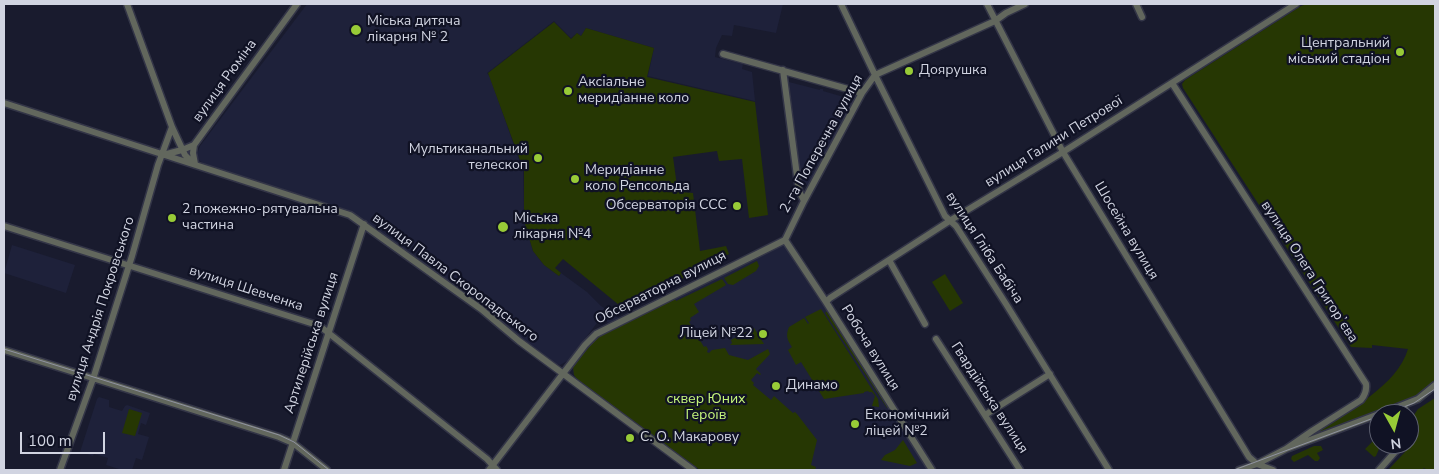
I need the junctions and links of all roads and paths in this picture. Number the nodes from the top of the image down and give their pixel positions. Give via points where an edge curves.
1 (127, 4) edge
2 (297, 4) edge
3 (841, 4) edge
4 (987, 4) edge
5 (1025, 4) edge
6 (1136, 4) edge
7 (1296, 4) edge
8 (1142, 17) dead end
9 (996, 21) junction
10 (723, 54) dead end
11 (783, 70) junction
12 (875, 75) junction
13 (1172, 83) junction
14 (862, 93) junction
15 (4, 103) edge
16 (172, 127) junction
17 (194, 144) junction
18 (182, 150) junction
19 (1063, 152) junction
20 (162, 155) junction
21 (196, 166) junction
22 (804, 201) junction
23 (951, 220) junction
24 (364, 224) junction
25 (4, 226) edge
26 (785, 240) junction
27 (889, 260) junction
28 (129, 265) junction
29 (826, 302) junction
30 (925, 324) dead end
31 (328, 334) junction
32 (936, 339) dead end
33 (4, 350) edge
34 (563, 374) junction
35 (1050, 374) junction
36 (93, 378) junction
37 (1435, 385) edge
38 (1406, 404) edge
39 (985, 415) junction
40 (1369, 418) edge
41 (293, 444) junction
42 (1286, 450) junction
43 (1393, 454) edge
44 (1257, 464) junction
45 (493, 469) edge
46 (60, 470) edge
47 (284, 470) edge
48 (326, 470) edge
49 (693, 470) edge
50 (932, 470) edge
51 (1020, 470) edge
52 (1109, 470) edge
53 (1239, 470) edge
54 (1273, 470) edge
55 (1379, 470) edge

1 - 16 street
2 - 17 street, вулиця Рюміна
3 - 12 street, вулиця Гліба Бабіча
4 - 9 street, Шосейна вулиця
5 - 9 street, 2-га Поперечна вулиця
6 - 8 street
7 - 13 street, вулиця Галини Петрової
9 - 12 street, 2-га Поперечна вулиця
9 - 19 street, Шосейна вулиця
10 - 11 street
11 - 14 street
11 - 22 street via 799,191
12 - 14 street, 2-га Поперечна вулиця
12 - 23 street, вулиця Гліба Бабіча via 945,216
13 - 19 street, вулиця Галини Петрової
13 - 42 street, вулиця Олега Григорʼєва via 1366,384 1361,400
14 - 22 street, 2-га Поперечна вулиця
15 - 20 street, вулиця Павла Скоропадського
16 - 18 street
16 - 20 street, вулиця Андрія Покровського
17 - 18 street, вулиця Рюміна
17 - 21 street
18 - 20 street, вулиця Рюміна
18 - 21 street
19 - 23 street, вулиця Галини Петрової
19 - 44 street, Шосейна вулиця
20 - 21 street, вулиця Павла Скоропадського
20 - 28 street, вулиця Андрія Покровського
21 - 24 street, вулиця Павла Скоропадського via 350,215
22 - 26 street, 2-га Поперечна вулиця
23 - 27 street, вулиця Галини Петрової
23 - 35 street, вулиця Гліба Бабіча
24 - 31 street, Артилерійська вулиця
24 - 34 street, вулиця Павла Скоропадського via 481,309
25 - 28 street, вулиця Шевченка
26 - 29 street, Робоча вулиця
26 - 34 street, Обсерваторна вулиця via 604,330 591,339
27 - 29 street, вулиця Галини Петрової
27 - 30 street
28 - 31 street, вулиця Шевченка via 317,325
28 - 36 street, вулиця Андрія Покровського
29 - 50 street, Робоча вулиця
31 - 41 street, Артилерійська вулиця
31 - 45 street, вулиця Шевченка via 487,459
32 - 39 street, Гвардійська вулиця
33 - 36 street
34 - 45 street, Обсерваторна вулиця
34 - 49 street, вулиця Павла Скоропадського
35 - 39 street
35 - 52 street, вулиця Гліба Бабіча
36 - 41 street
36 - 46 street, вулиця Андрія Покровського
37 - 38 street
39 - 51 street, Гвардійська вулиця
40 - 42 street
41 - 47 street, Артилерійська вулиця
41 - 48 street
42 - 44 street
43 - 55 street
44 - 53 street
44 - 54 street

